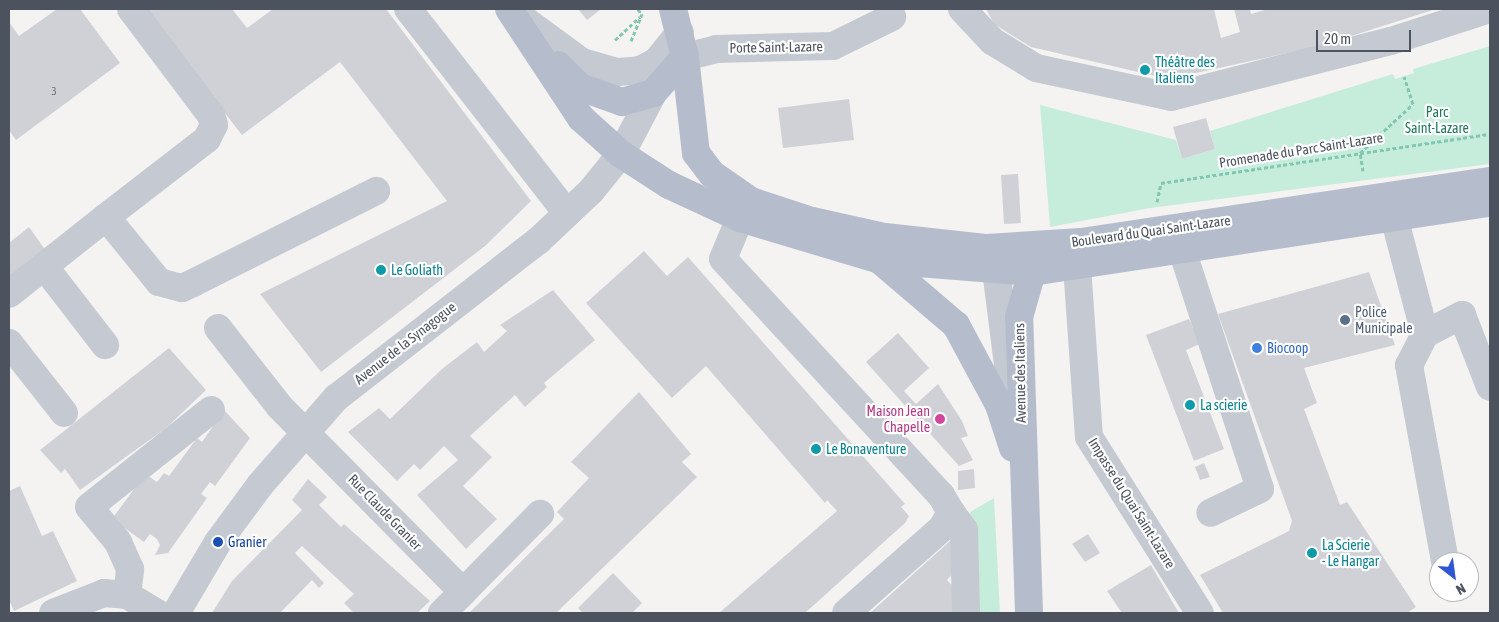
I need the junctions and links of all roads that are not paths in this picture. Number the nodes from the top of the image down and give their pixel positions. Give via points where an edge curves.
1 (131, 9) edge
2 (408, 9) edge
3 (509, 9) edge
4 (962, 9) edge
5 (1490, 9) edge
6 (892, 17) dead end
7 (679, 33) edge
8 (527, 35) junction
9 (653, 92) junction
10 (621, 154) junction
11 (1490, 181) edge
12 (376, 190) dead end
13 (1490, 203) edge
14 (567, 213) junction
15 (106, 217) junction
16 (1394, 217) junction
17 (740, 218) junction
18 (1182, 250) junction
19 (992, 259) junction
20 (880, 260) junction
21 (44, 266) junction
22 (1077, 266) junction
23 (1032, 272) junction
24 (9, 294) edge
25 (218, 328) dead end
26 (1425, 334) junction
27 (9, 344) edge
28 (105, 345) dead end
29 (1490, 387) edge
30 (211, 410) dead end
31 (64, 413) dead end
32 (306, 434) junction
33 (1021, 475) junction
34 (951, 512) junction
35 (1210, 513) dead end
36 (540, 514) dead end
37 (1444, 552) edge
38 (463, 592) junction
39 (127, 595) junction
40 (53, 613) edge
41 (157, 613) edge
42 (176, 613) edge
43 (442, 613) edge
44 (846, 613) edge
45 (966, 613) edge
46 (1029, 613) edge
47 (1200, 613) edge

1 - 15 street via 211,115 214,125 207,139
2 - 14 street
3 - 7 street via 582,62 618,72 640,70 656,62
3 - 8 main road
4 - 5 street via 992,41 1036,68 1171,97 1391,41
6 - 7 street, Porte Saint-Lazare via 833,46 716,49
7 - 9 main road
7 - 19 main road, Boulevard du Quai Saint-Lazare via 690,124 703,164 751,201 812,221
8 - 9 main road via 580,87 596,95 622,102
8 - 10 main road via 581,118
9 - 10 street, Avenue de la Synagogue
10 - 14 street, Avenue de la Synagogue
10 - 17 main road via 669,186
11 - 19 main road, Boulevard du Quai Saint-Lazare
12 - 15 street via 182,288 159,282
13 - 16 main road, Boulevard du Quai Saint-Lazare
14 - 32 street, Avenue de la Synagogue via 538,241 336,398
15 - 21 street
16 - 18 main road, Boulevard du Quai Saint-Lazare
16 - 26 street
17 - 20 main road
17 - 34 street via 723,259 942,495
18 - 22 main road, Boulevard du Quai Saint-Lazare
18 - 35 street via 1260,490
19 - 20 main road, Boulevard du Quai Saint-Lazare
19 - 23 main road, Boulevard du Quai Saint-Lazare
19 - 33 street
20 - 33 main road, Avenue des Italiens via 937,304 974,351 999,405
21 - 24 street
21 - 28 street
22 - 23 main road, Boulevard du Quai Saint-Lazare
22 - 47 street, Impasse du Quai Saint-Lazare via 1089,437
23 - 33 main road, Avenue des Italiens via 1019,317
25 - 32 street, Rue Claude Granier
26 - 29 street via 1462,316
26 - 37 street via 1409,365
27 - 31 street
30 - 39 street via 89,508 122,551 130,569
32 - 38 street, Rue Claude Granier
32 - 42 street, Avenue de la Synagogue via 218,542
33 - 46 main road, Avenue des Italiens
34 - 44 street via 942,528
34 - 45 street via 964,530
36 - 38 street
38 - 43 street
39 - 40 street via 91,596
39 - 41 street

